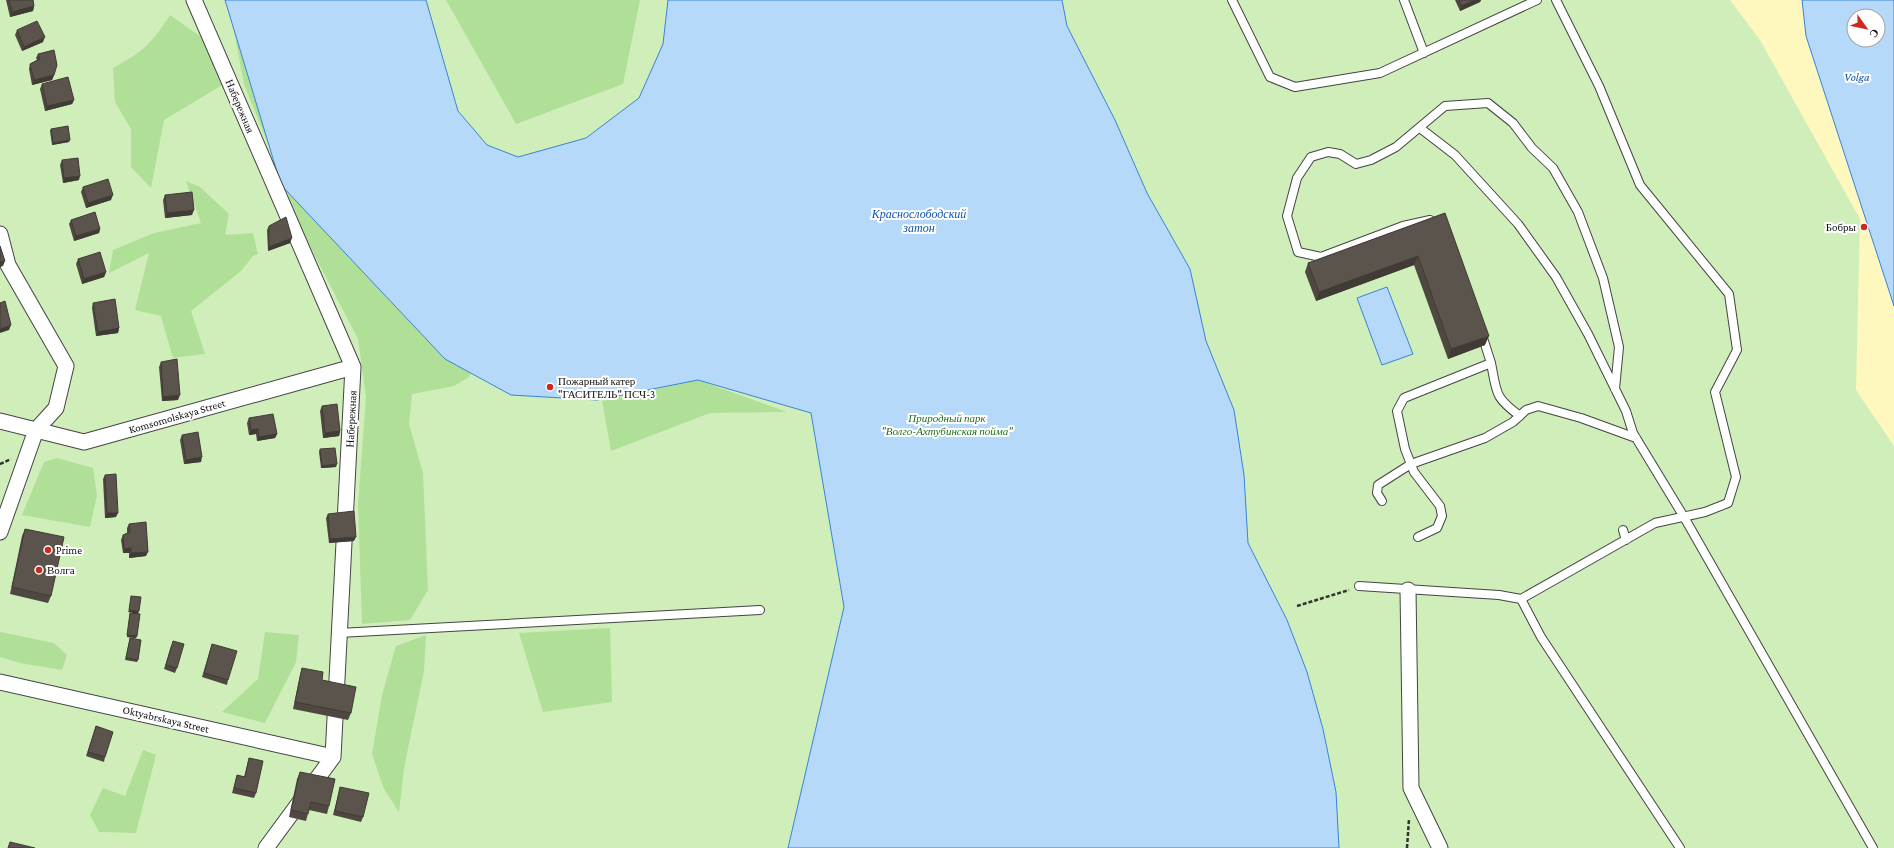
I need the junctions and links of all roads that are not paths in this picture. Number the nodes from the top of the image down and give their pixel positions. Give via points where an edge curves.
1 (194, 0) edge
2 (1232, 0) edge
3 (1404, 0) edge
4 (1537, 0) edge
5 (1556, 0) edge
6 (1424, 53) junction
7 (1420, 128) junction
8 (1440, 222) edge
9 (0, 234) edge
10 (1479, 327) edge
11 (1491, 364) junction
12 (353, 367) junction
13 (1615, 389) junction
14 (1520, 416) junction
15 (0, 421) edge
16 (36, 430) junction
17 (1636, 438) junction
18 (1411, 464) junction
19 (1382, 501) dead end
20 (1684, 517) junction
21 (1623, 530) dead end
22 (0, 532) edge
23 (1418, 537) dead end
24 (1626, 540) junction
25 (1359, 586) road end
26 (1408, 590) junction
27 (1521, 599) junction
28 (760, 610) dead end
29 (339, 633) junction
30 (0, 682) edge
31 (333, 757) junction
32 (266, 848) edge
33 (1440, 848) edge
34 (1680, 848) edge
35 (1872, 848) edge

1 - 12 street, Набережная
2 - 6 lane via 1270,77 1295,87 1380,73
3 - 6 lane
4 - 6 lane
5 - 20 lane via 1599,86 1640,185 1729,294 1737,350 1715,392 1736,477 1728,503
7 - 8 lane via 1396,147 1372,160 1356,164 1340,154 1328,152 1311,157 1297,178 1287,216 1298,252 1321,257 1403,226 1433,219
7 - 13 lane via 1455,155 1518,224 1556,277
7 - 13 lane via 1445,106 1488,103 1513,122 1532,148 1554,168 1578,212 1602,278 1619,347
9 - 16 street via 8,265 66,366 56,408
10 - 11 lane
11 - 14 lane via 1497,395 1506,406
11 - 18 lane via 1404,398 1397,411
12 - 16 street, Komsomolskaya Street via 84,442
12 - 29 street, Набережная
13 - 17 lane
14 - 17 lane via 1526,410 1538,406
14 - 18 lane via 1485,438
15 - 16 street, Komsomolskaya Street
16 - 22 street
17 - 20 lane
18 - 19 lane via 1378,484 1377,493
18 - 23 lane via 1414,472 1440,506 1442,516 1437,528
20 - 24 lane via 1655,523
20 - 35 lane
21 - 24 lane
24 - 27 lane
25 - 26 lane
26 - 27 lane via 1499,595
26 - 33 street via 1411,788
27 - 34 lane via 1541,637
28 - 29 lane
29 - 31 street, Набережная
30 - 31 street, Oktyabrskaya Street
31 - 32 street

